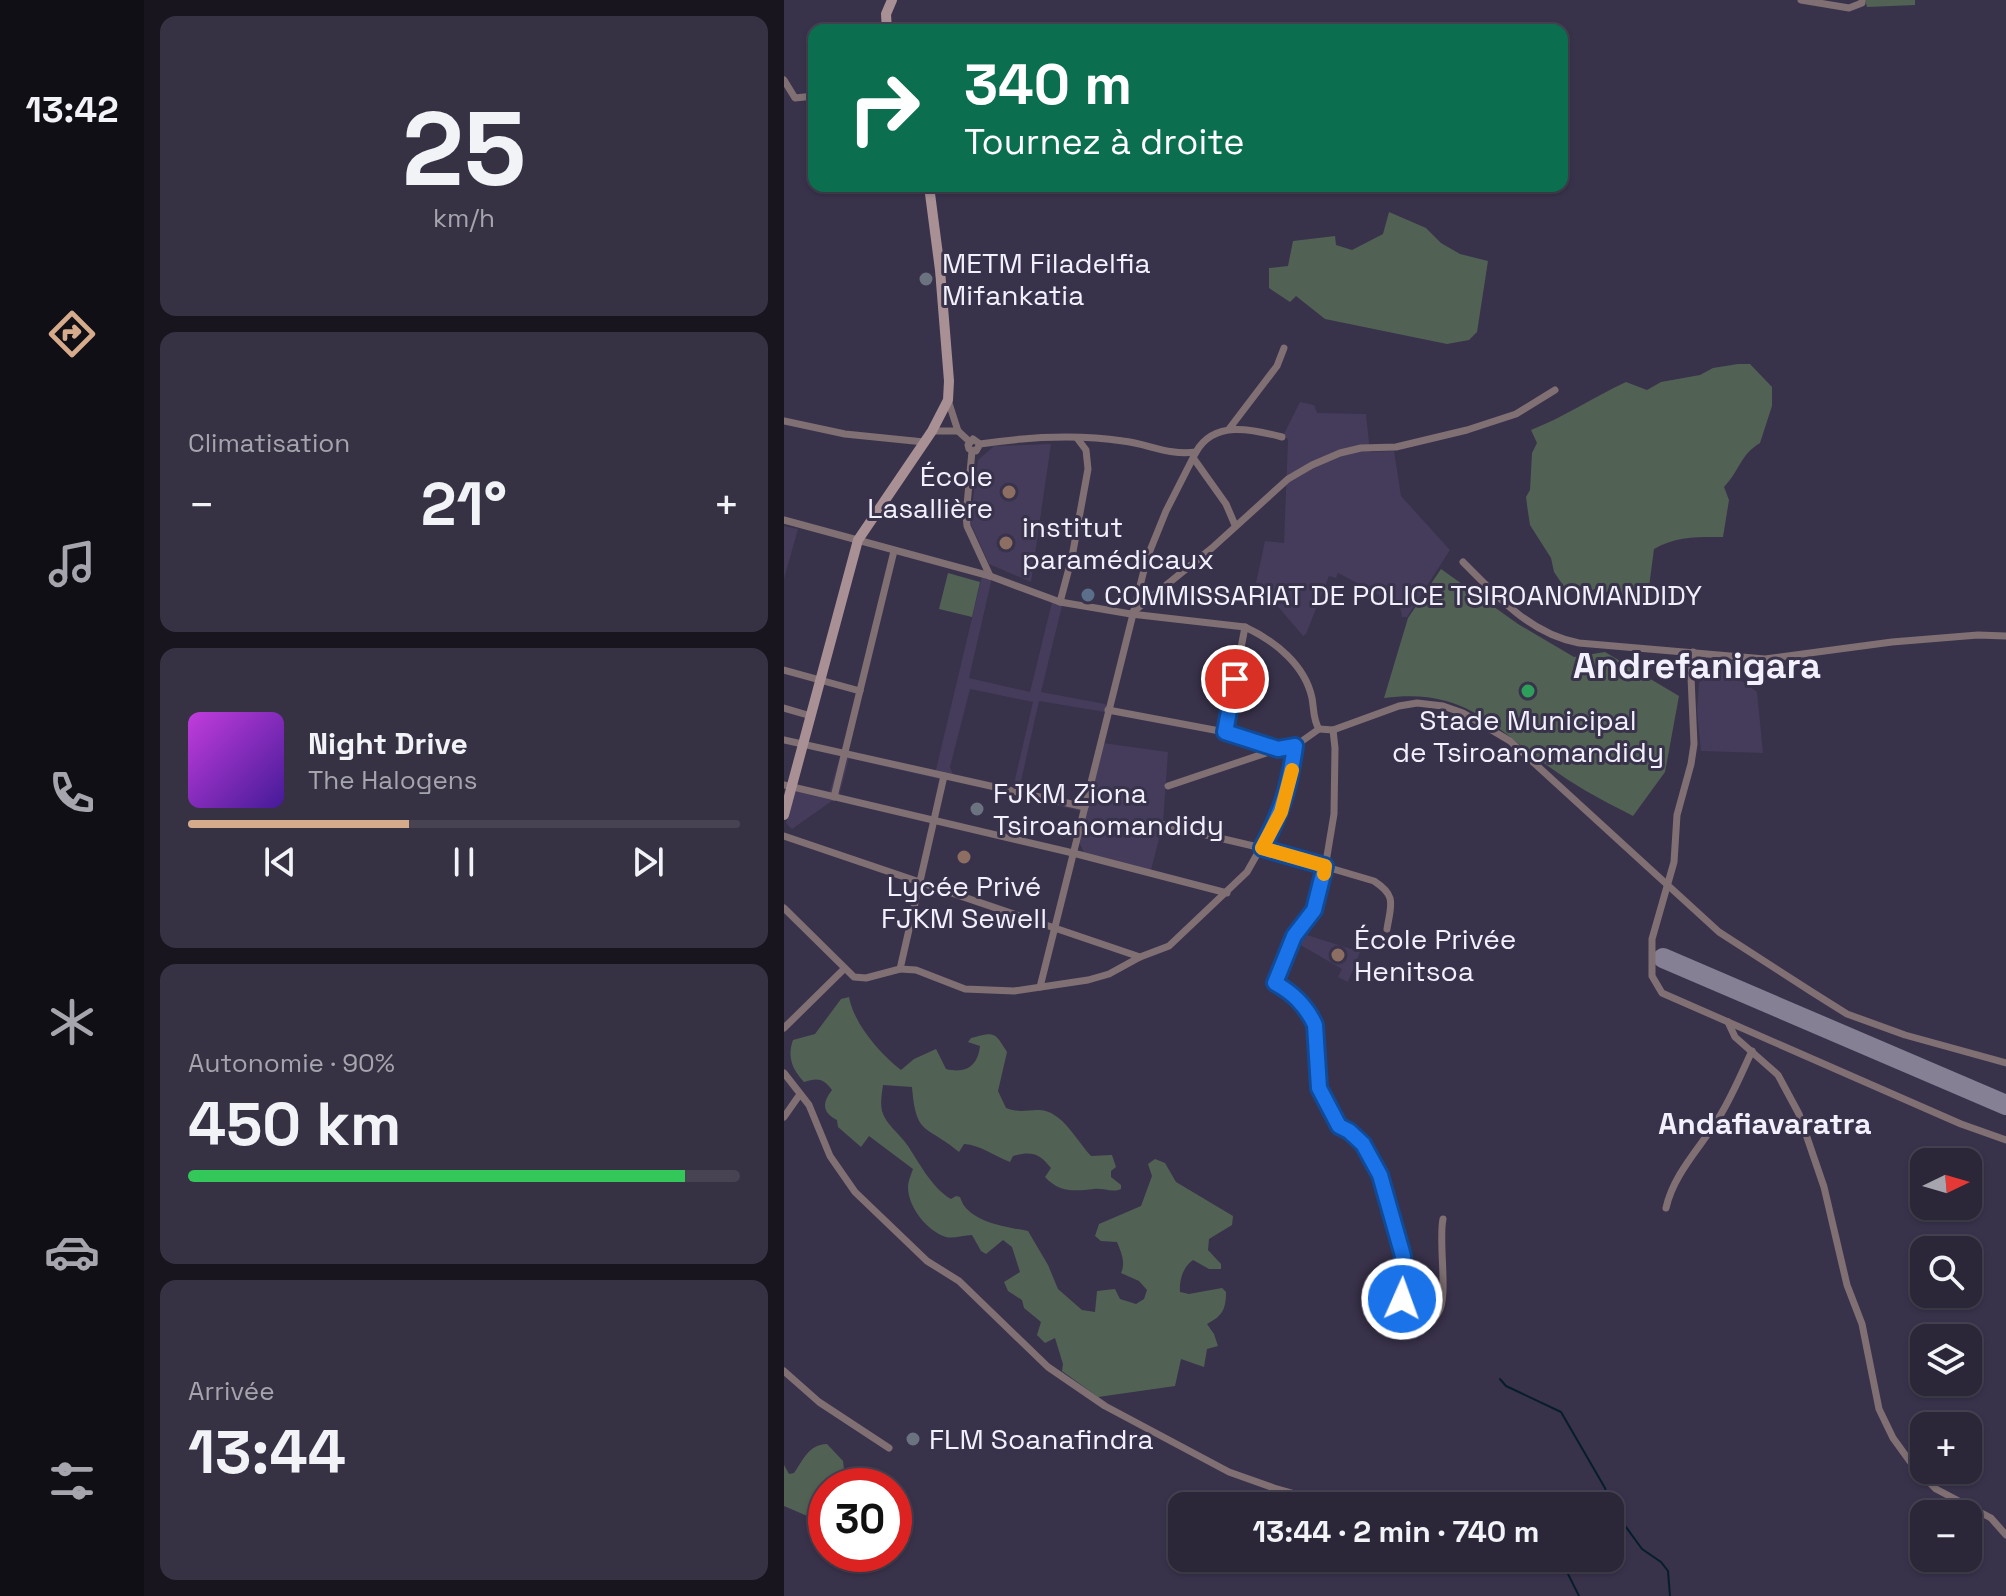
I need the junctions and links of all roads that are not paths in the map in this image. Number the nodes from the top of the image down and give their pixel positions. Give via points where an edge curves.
1 (892, 0) edge
2 (1801, 0) edge
3 (1862, 0) edge
4 (887, 24) edge
5 (784, 80) edge
6 (808, 97) edge
7 (930, 192) edge
8 (1284, 348) dead end
9 (1555, 390) dead end
10 (948, 400) junction
11 (784, 421) edge
12 (1229, 429) junction
13 (932, 431) junction
14 (958, 431) junction
15 (1282, 437) dead end
16 (1077, 438) junction
17 (969, 441) junction
18 (924, 442) junction
19 (980, 444) junction
20 (972, 451) junction
21 (1195, 456) junction
22 (784, 520) edge
23 (1235, 525) junction
24 (858, 540) junction
25 (894, 551) junction
26 (1463, 562) dead end
27 (990, 576) junction
28 (1060, 602) junction
29 (1131, 614) junction
30 (1245, 627) junction
31 (2006, 636) edge
32 (1693, 652) junction
33 (784, 670) edge
34 (820, 681) junction
35 (860, 691) junction
36 (784, 708) edge
37 (1108, 710) junction
38 (811, 716) junction
39 (1319, 729) junction
40 (1333, 730) junction
41 (1225, 732) junction
42 (784, 740) edge
43 (803, 744) junction
44 (1295, 746) junction
45 (1278, 749) junction
46 (845, 753) junction
47 (944, 776) junction
48 (788, 786) edge
49 (1168, 786) dead end
50 (834, 797) junction
51 (1085, 807) junction
52 (784, 815) edge
53 (934, 822) junction
54 (1164, 825) dead end
55 (784, 836) edge
56 (1262, 848) junction
57 (1073, 853) junction
58 (1325, 866) junction
59 (920, 882) junction
60 (1667, 883) junction
61 (1227, 893) junction
62 (784, 908) edge
63 (1055, 927) junction
64 (1387, 929) dead end
65 (1140, 957) junction
66 (844, 969) junction
67 (900, 969) junction
68 (1040, 987) junction
69 (1728, 1022) junction
70 (784, 1028) edge
71 (1752, 1051) junction
72 (2006, 1063) edge
73 (784, 1073) edge
74 (798, 1097) dead end
75 (784, 1117) edge
76 (2006, 1140) edge
77 (1666, 1208) dead end
78 (1443, 1219) dead end
79 (784, 1371) edge
80 (889, 1448) dead end
81 (1288, 1492) edge
82 (2006, 1535) edge

1 - 4 main road
2 - 3 street via 1849,8
5 - 6 street via 795,98
7 - 10 main road
8 - 12 street via 1277,366
9 - 23 street via 1516,414 1467,430 1396,447 1340,453 1288,479
10 - 13 main road
10 - 14 street
11 - 18 street
12 - 15 street
12 - 21 street via 1202,441
13 - 14 street
13 - 18 main road
14 - 17 street
16 - 19 street
16 - 21 street via 1128,441
16 - 28 street via 1086,450 1088,469
17 - 19 street
17 - 20 street
18 - 24 main road
19 - 20 street
20 - 27 street via 967,526
21 - 23 street
21 - 29 street via 1166,511
22 - 24 street
23 - 29 street
24 - 25 street
24 - 34 main road
25 - 27 street
25 - 35 street
26 - 32 street via 1506,604 1559,639
27 - 28 street
28 - 29 street
29 - 30 street
29 - 37 street
30 - 39 street via 1293,660 1306,678
30 - 41 street
31 - 32 street via 1892,642 1765,659
32 - 60 street via 1694,744
33 - 34 street
34 - 35 street
34 - 38 main road
35 - 46 street
36 - 38 street
37 - 41 street
37 - 51 street
38 - 43 main road
39 - 40 street
39 - 44 street
40 - 58 street via 1334,814
40 - 60 street via 1417,703 1463,713 1510,741
41 - 45 street
42 - 43 street
43 - 46 street
43 - 48 main road
44 - 45 street
44 - 56 street via 1281,812
45 - 49 street
46 - 47 street
46 - 50 street
47 - 51 street
47 - 53 street
48 - 50 street
48 - 52 main road
50 - 53 street
51 - 57 street
53 - 57 street
53 - 59 street
54 - 56 street
55 - 59 street
56 - 58 street
56 - 61 street
57 - 61 street
57 - 63 street
58 - 64 street via 1387,890 1392,898
58 - 78 street via 1314,910 1294,936 1275,983 1295,995 1311,1015 1319,1088 1339,1126 1363,1144 1380,1175 1403,1256 1402,1299 1417,1327 1440,1308
59 - 63 street
59 - 67 street
60 - 69 street via 1652,939 1652,976 1662,993
60 - 72 street via 1719,932 1847,1014
61 - 65 street via 1169,946
62 - 66 street
63 - 65 street
63 - 68 street
65 - 68 street via 1109,974
66 - 67 street via 866,978
66 - 70 street
67 - 68 street via 965,989
69 - 71 street via 1735,1037
69 - 76 street
71 - 77 street
71 - 82 street via 1778,1075 1808,1137 1862,1324 1879,1409 1893,1438 1936,1489 1991,1518
73 - 81 street via 809,1105 830,1156 855,1192 1048,1367 1105,1406 1229,1472
74 - 75 street
79 - 80 street via 819,1402

